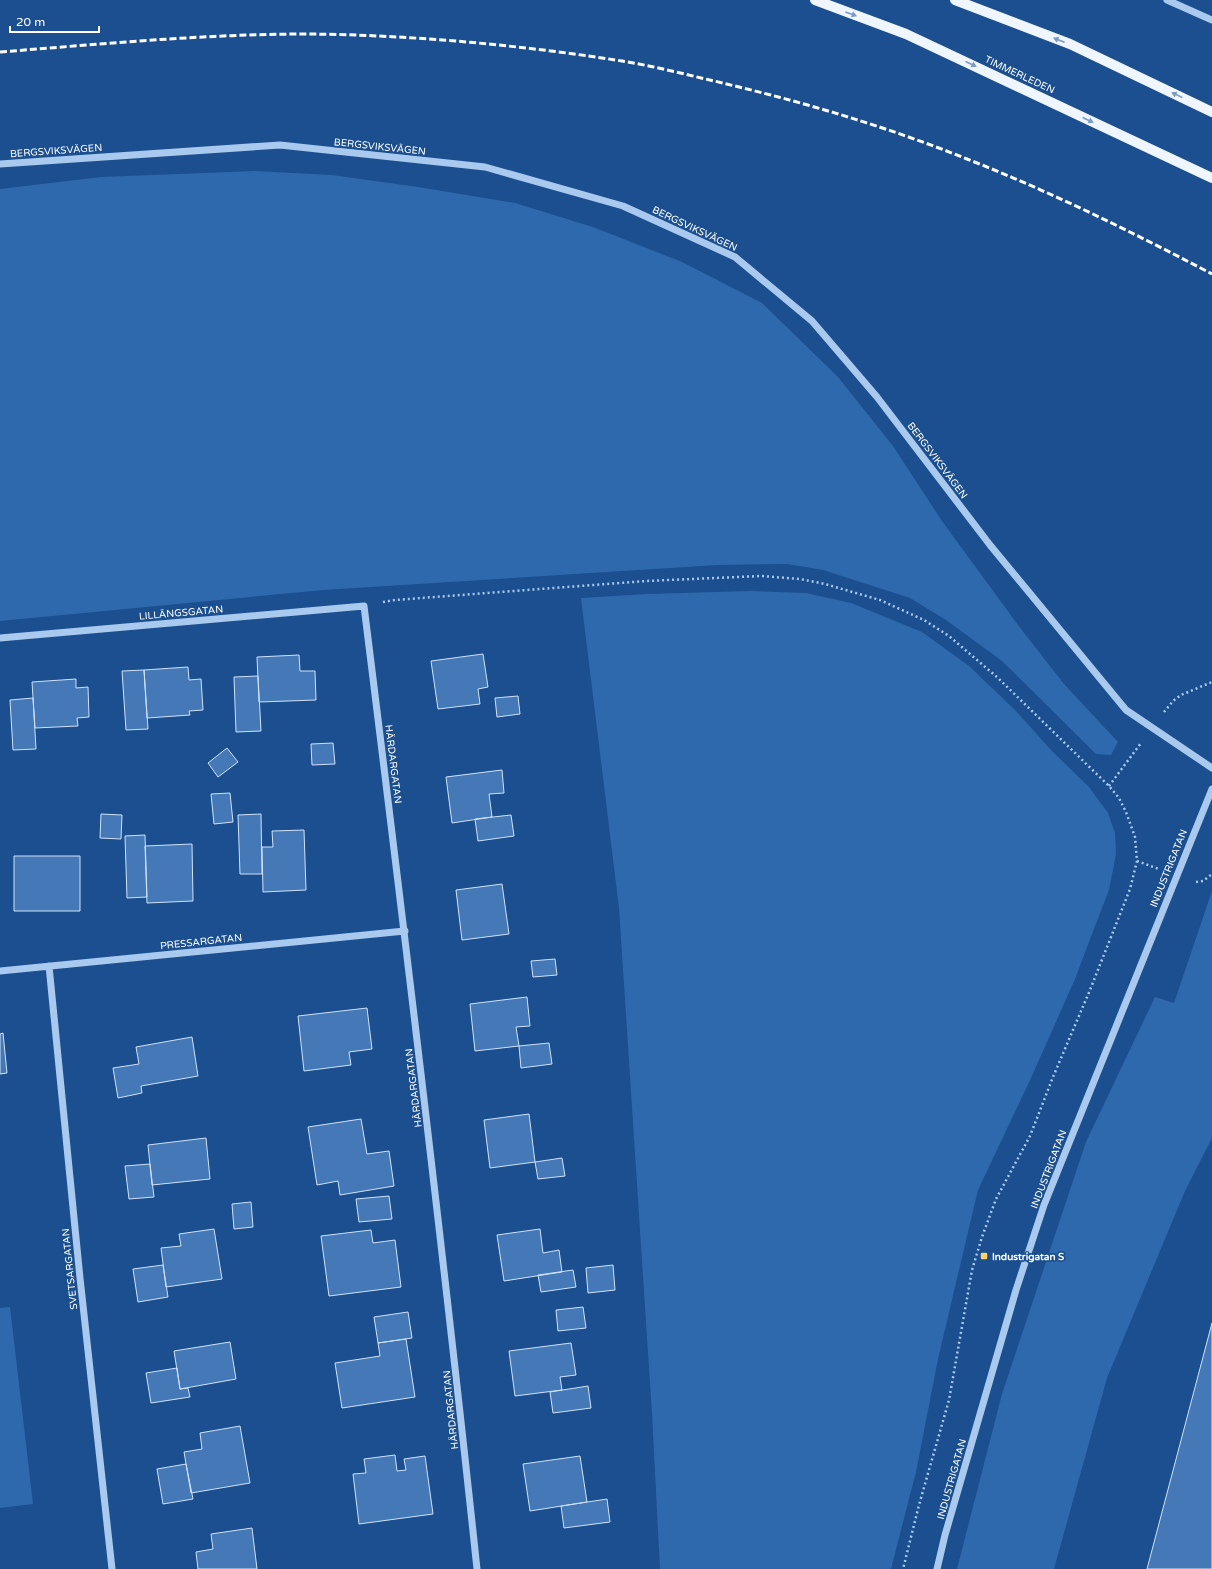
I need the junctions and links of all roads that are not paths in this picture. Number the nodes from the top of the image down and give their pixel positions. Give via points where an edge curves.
1 (815, 0) edge
2 (955, 0) edge
3 (1167, 0) edge
4 (1212, 20) edge
5 (1212, 112) edge
6 (0, 164) edge
7 (1212, 178) edge
8 (364, 606) joint
9 (0, 638) edge
10 (1212, 768) edge
11 (1212, 789) edge
12 (405, 930) junction
13 (48, 966) junction
14 (0, 971) edge
15 (112, 1569) edge
16 (477, 1569) edge
17 (937, 1569) edge

1 -> 7 main road, TIMMERLEDEN via 906,34
5 -> 2 main road via 1070,44
3 - 4 street
6 - 10 street, BERGSVIKSVÄGEN via 280,145 485,167 623,206 735,257 812,321 877,397 990,545 1126,710
8 - 9 street, LILLÄNGSGATAN
8 - 12 street, HÄRDARGATAN
11 - 17 street, INDUSTRIGATAN via 1044,1205 1016,1290
12 - 13 street, PRESSARGATAN
12 - 16 street, HÄRDARGATAN
13 - 14 street, PRESSARGATAN
13 - 15 street, SVETSARGATAN

